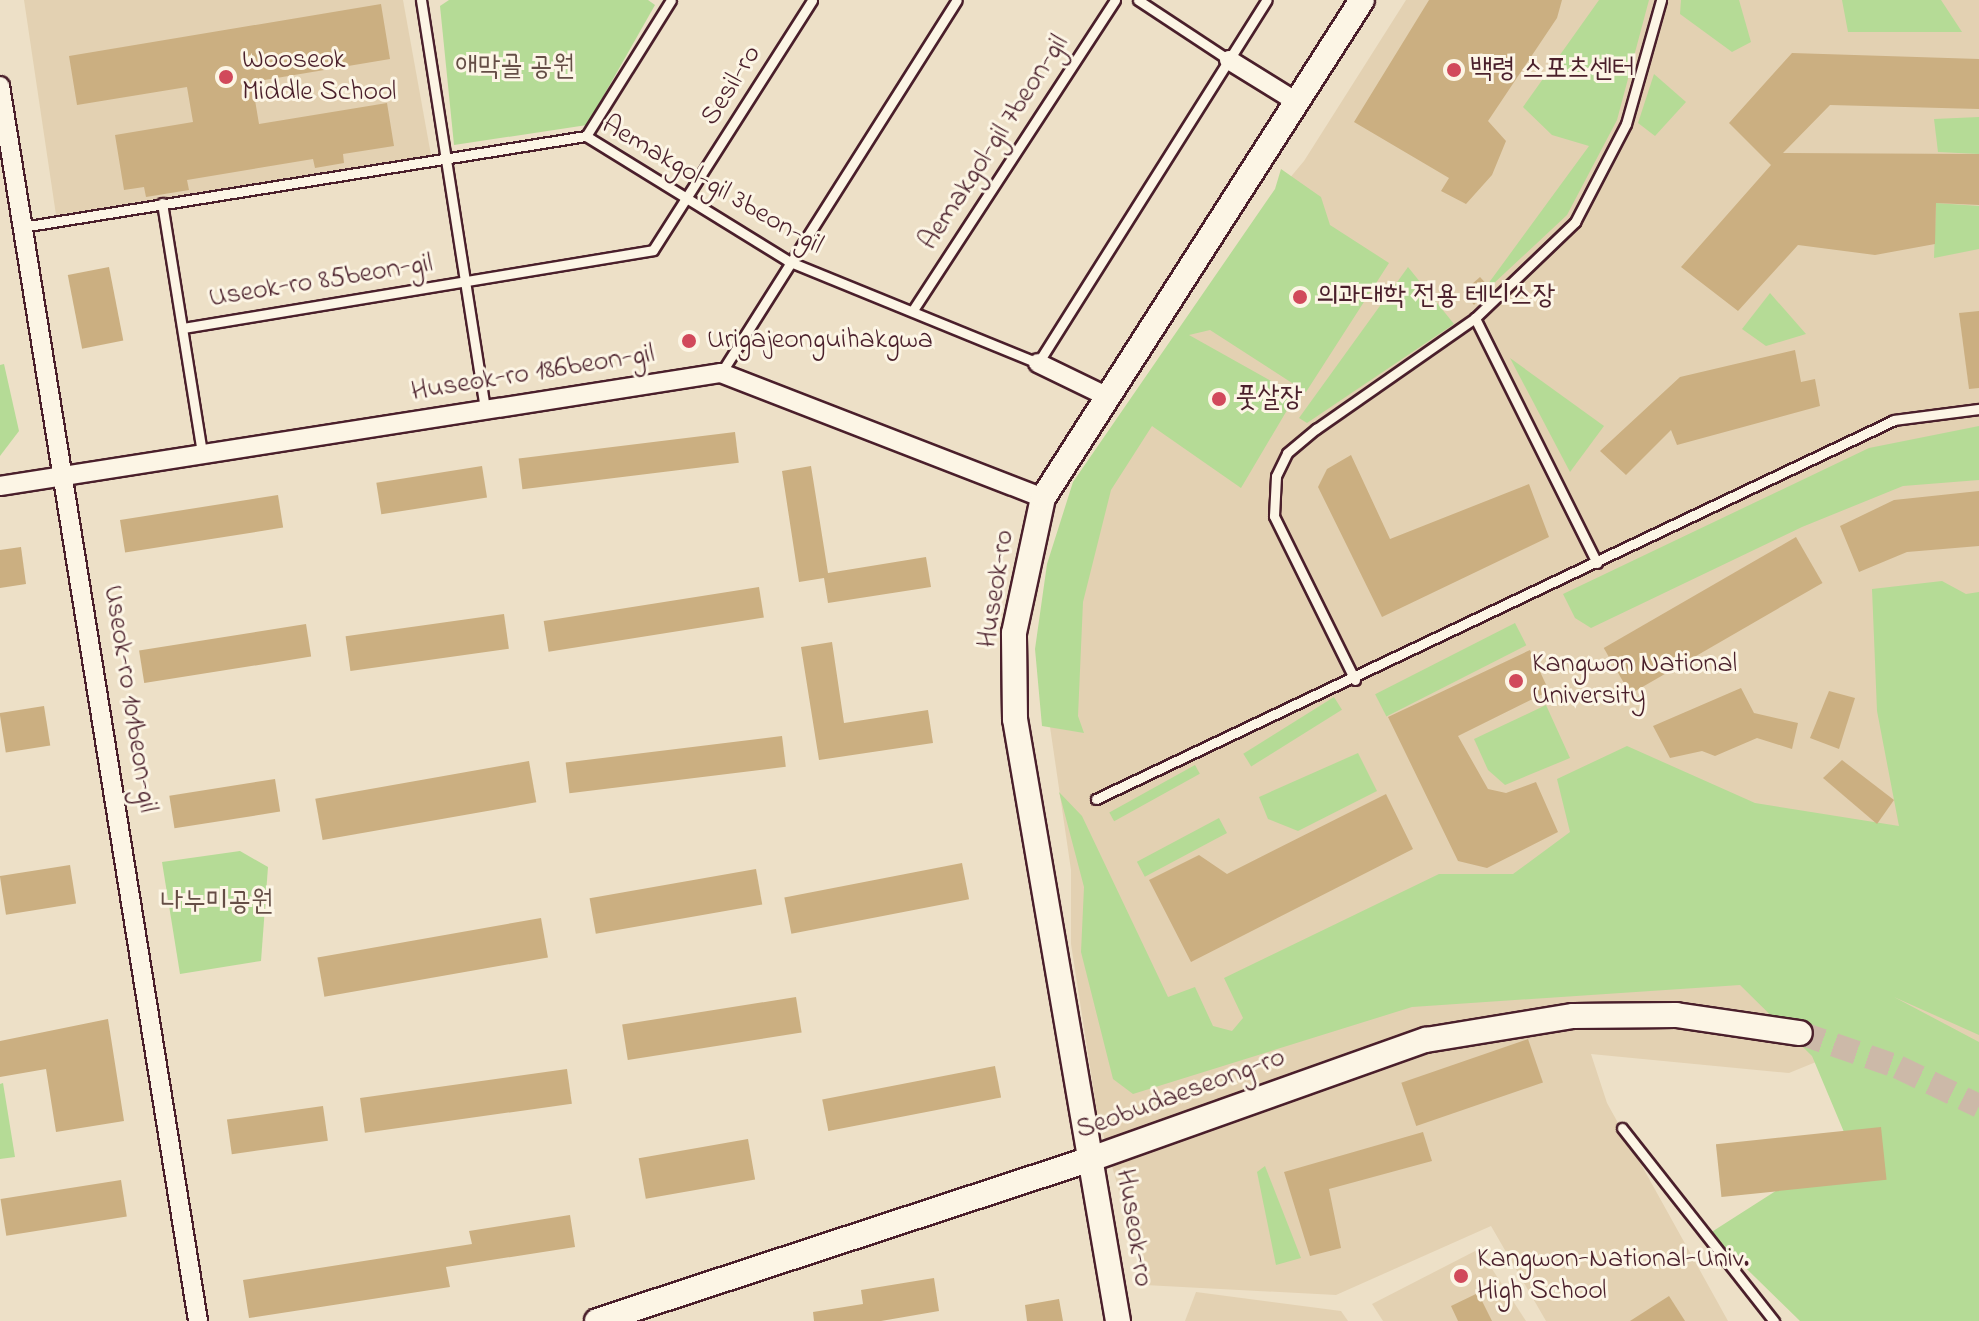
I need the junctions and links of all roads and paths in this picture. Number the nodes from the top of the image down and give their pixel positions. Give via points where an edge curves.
1 (421, 0) edge
2 (671, 0) edge
3 (812, 0) edge
4 (957, 0) edge
5 (1115, 0) edge
6 (1138, 0) edge
7 (1267, 0) edge
8 (1362, 0) edge
9 (1661, 0) edge
10 (1229, 60) junction
11 (0, 86) edge
12 (1297, 102) junction
13 (586, 136) junction
14 (448, 158) junction
15 (688, 196) junction
16 (162, 203) junction
17 (21, 227) junction
18 (788, 261) junction
19 (467, 281) junction
20 (913, 310) junction
21 (1475, 318) junction
22 (183, 328) junction
23 (1038, 363) junction
24 (721, 373) junction
25 (1106, 396) junction
26 (485, 409) junction
27 (1979, 409) edge
28 (202, 454) junction
29 (65, 476) junction
30 (0, 486) edge
31 (1043, 498) junction
32 (1597, 563) junction
33 (1355, 680) junction
34 (1096, 799) dead end
35 (1800, 1033) tunnel mouth
36 (1622, 1128) dead end
37 (1091, 1159) junction
38 (198, 1321) edge
39 (597, 1321) edge
40 (1118, 1321) edge
41 (1774, 1321) edge

1 - 14 lane, Useok-ro 85beon-gil
2 - 13 lane
3 - 15 lane, Sesil-ro
4 - 18 lane
5 - 20 lane, Aemakgol-gil 7beon-gil
6 - 10 lane
7 - 10 lane
8 - 12 street, Huseok-ro
9 - 21 lane via 1626,124 1575,222
10 - 12 street
10 - 23 lane
11 - 17 street, Useok-ro 101beon-gil
12 - 25 street, Huseok-ro
13 - 14 lane, Aemakgol-gil 3beon-gil
13 - 15 lane, Aemakgol-gil 3beon-gil
14 - 16 lane, Aemakgol-gil 3beon-gil
14 - 19 lane, Useok-ro 85beon-gil
15 - 18 lane, Aemakgol-gil 3beon-gil
15 - 19 lane, Useok-ro 85beon-gil via 653,250
16 - 17 lane, Aemakgol-gil 3beon-gil
16 - 22 lane
17 - 29 street, Useok-ro 101beon-gil
18 - 20 lane, Aemakgol-gil 3beon-gil
18 - 24 lane
19 - 22 lane, Useok-ro 85beon-gil
19 - 26 lane, Useok-ro 85beon-gil
20 - 23 lane, Aemakgol-gil 3beon-gil
21 - 32 lane
21 - 33 lane via 1316,429 1287,453 1276,476 1274,516
22 - 28 lane
23 - 25 street
24 - 26 street, Huseok-ro 186beon-gil
24 - 31 street, Huseok-ro 186beon-gil
25 - 31 street, Huseok-ro
26 - 28 street, Huseok-ro 186beon-gil
27 - 32 lane via 1894,420
28 - 29 street, Huseok-ro 186beon-gil
29 - 30 street, Huseok-ro 186beon-gil
29 - 38 street, Useok-ro 101beon-gil
31 - 37 street, Huseok-ro via 1014,633 1015,719
32 - 33 lane
33 - 34 lane via 1338,682
35 - 37 street, Seobudaeseong-ro via 1676,1015 1573,1016 1426,1040
36 - 41 lane
37 - 39 street, Seobudaeseong-ro
37 - 40 street, Huseok-ro

